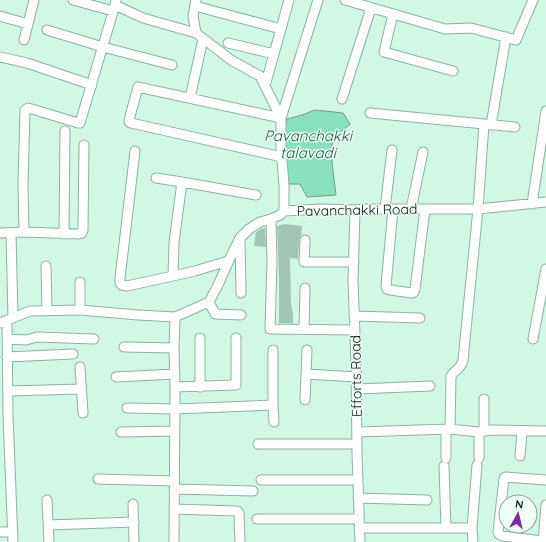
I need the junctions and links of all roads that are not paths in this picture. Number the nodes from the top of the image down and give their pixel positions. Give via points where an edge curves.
1 (34, 0) edge
2 (73, 0) edge
3 (289, 0) edge
4 (318, 0) edge
5 (345, 0) edge
6 (533, 0) edge
7 (196, 3) edge
8 (115, 5) edge
9 (371, 8) junction
10 (393, 14) junction
11 (0, 16) edge
12 (28, 24) junction
13 (281, 29) junction
14 (47, 30) dead end
15 (196, 33) junction
16 (506, 37) junction
17 (204, 39) junction
18 (24, 40) dead end
19 (228, 43) dead end
20 (103, 47) junction
21 (274, 54) junction
22 (0, 57) edge
23 (172, 65) dead end
24 (453, 71) dead end
25 (92, 84) junction
26 (265, 86) junction
27 (190, 98) junction
28 (342, 99) dead end
29 (546, 112) edge
30 (370, 113) dead end
31 (281, 118) junction
32 (487, 125) junction
33 (515, 127) dead end
34 (65, 131) dead end
35 (84, 145) dead end
36 (392, 150) dead end
37 (135, 151) dead end
38 (423, 152) dead end
39 (282, 157) junction
40 (156, 178) dead end
41 (182, 182) junction
42 (256, 195) dead end
43 (546, 202) edge
44 (532, 204) junction
45 (389, 209) junction
46 (411, 209) junction
47 (425, 209) junction
48 (478, 209) junction
49 (355, 210) junction
50 (284, 211) junction
51 (271, 219) junction
52 (24, 232) junction
53 (0, 233) edge
54 (11, 233) junction
55 (64, 234) junction
56 (240, 238) junction
57 (305, 240) dead end
58 (228, 261) junction
59 (354, 262) junction
60 (46, 266) dead end
61 (546, 269) edge
62 (173, 276) junction
63 (80, 282) dead end
64 (305, 288) dead end
65 (241, 293) dead end
66 (209, 302) junction
67 (80, 310) junction
68 (47, 311) junction
69 (241, 315) dead end
70 (355, 316) junction
71 (175, 317) junction
72 (420, 318) dead end
73 (5, 320) edge
74 (304, 329) junction
75 (355, 330) junction
76 (200, 338) dead end
77 (236, 338) dead end
78 (7, 339) junction
79 (94, 339) dead end
80 (533, 340) dead end
81 (124, 347) dead end
82 (174, 348) junction
83 (273, 350) dead end
84 (307, 350) dead end
85 (73, 354) dead end
86 (7, 357) junction
87 (80, 368) dead end
88 (175, 374) junction
89 (306, 374) junction
90 (4, 376) edge
91 (356, 376) junction
92 (116, 377) dead end
93 (430, 386) dead end
94 (200, 387) junction
95 (175, 388) junction
96 (81, 389) junction
97 (357, 389) junction
98 (8, 391) junction
99 (484, 399) dead end
100 (305, 400) dead end
101 (273, 405) junction
102 (127, 408) dead end
103 (175, 409) junction
104 (83, 413) dead end
105 (274, 422) dead end
106 (448, 429) junction
107 (175, 431) junction
108 (482, 431) junction
109 (522, 431) junction
110 (546, 431) edge
111 (121, 432) dead end
112 (357, 432) junction
113 (258, 444) dead end
114 (357, 444) junction
115 (520, 456) dead end
116 (0, 464) edge
117 (10, 465) junction
118 (98, 479) dead end
119 (261, 480) dead end
120 (358, 480) junction
121 (546, 480) edge
122 (174, 485) junction
123 (253, 491) dead end
124 (358, 498) junction
125 (47, 500) dead end
126 (427, 500) dead end
127 (133, 504) dead end
128 (546, 506) edge
129 (174, 509) junction
130 (258, 520) dead end
131 (134, 522) junction
132 (359, 524) junction
133 (48, 525) junction
134 (446, 528) junction
135 (472, 528) junction
136 (0, 532) edge
137 (12, 532) junction
138 (13, 542) edge
139 (49, 542) edge
140 (134, 542) edge
141 (174, 542) edge
142 (240, 542) edge
143 (360, 542) edge
144 (473, 542) edge
145 (543, 542) edge

1 - 12 street
2 - 8 street
3 - 13 street
4 - 31 street
5 - 9 street
6 - 16 street via 516,40
7 - 13 street
7 - 15 street via 193,16
8 - 15 street via 144,18
8 - 20 street
9 - 10 street
9 - 28 street
10 - 16 street via 445,29 471,28
10 - 24 street via 384,52
11 - 12 street
12 - 18 street
13 - 21 street
14 - 20 street
15 - 17 street
16 - 32 street
17 - 26 street via 231,60 260,76
17 - 27 street
19 - 21 street
20 - 23 street
20 - 25 street
21 - 26 street
22 - 25 street
25 - 52 street via 78,124 32,109 25,110
26 - 31 street
27 - 31 street
27 - 39 street via 138,87 129,122
29 - 44 street
30 - 32 street
31 - 39 street
32 - 33 street
32 - 48 street
34 - 55 street
35 - 55 street via 83,230 79,234
36 - 45 street
37 - 62 street via 120,282 127,286
38 - 46 street
39 - 50 street
40 - 41 street
41 - 42 street
41 - 62 street via 174,242
43 - 44 street, Pavanchakki Road
44 - 48 street, Pavanchakki Road
45 - 46 street, Pavanchakki Road
45 - 47 street via 386,286 390,290 412,292 415,290
45 - 49 street, Pavanchakki Road
46 - 47 street, Pavanchakki Road
47 - 48 street, Pavanchakki Road
48 - 106 street via 463,364 451,376
49 - 50 street, Pavanchakki Road
49 - 59 street, Efforts Road
50 - 51 street, Pavanchakki Road
51 - 56 street, Pavanchakki Road via 260,222
51 - 74 street via 270,329
52 - 54 street
52 - 55 street
53 - 54 street
54 - 73 street
56 - 58 street, Pavanchakki Road
56 - 65 street
57 - 59 street via 304,262
58 - 62 street
58 - 66 street, Pavanchakki Road
59 - 70 street, Efforts Road
60 - 68 street
61 - 80 street
63 - 67 street
64 - 74 street
66 - 69 street via 215,314
66 - 71 street
67 - 68 street
67 - 71 street
68 - 73 street via 30,311
70 - 72 street
70 - 75 street, Efforts Road
71 - 82 street
73 - 78 street
74 - 75 street
75 - 91 street, Efforts Road
76 - 94 street
77 - 94 street via 236,385
78 - 79 street
78 - 86 street
81 - 82 street
82 - 88 street
83 - 101 street
84 - 89 street
85 - 86 street
86 - 90 street
87 - 96 street
88 - 92 street
88 - 95 street
89 - 91 street
89 - 100 street
90 - 98 street
91 - 97 street, Efforts Road
93 - 97 street
94 - 95 street
95 - 103 street
96 - 98 street
96 - 104 street
97 - 112 street, Efforts Road
98 - 117 street
99 - 108 street
101 - 103 street
101 - 105 street
102 - 103 street
103 - 107 street
106 - 108 street
106 - 112 street
106 - 134 street via 445,462
107 - 111 street
107 - 122 street
108 - 109 street
108 - 135 street
109 - 110 street
109 - 115 street
112 - 114 street, Efforts Road
113 - 114 street
114 - 120 street, Efforts Road
116 - 117 street
117 - 137 street
118 - 122 street
119 - 120 street
120 - 124 street, Efforts Road
121 - 145 street via 504,478 498,532 502,536
122 - 123 street
122 - 129 street
124 - 126 street
124 - 132 street, Efforts Road
125 - 133 street
127 - 131 street
128 - 145 street
129 - 141 street
129 - 142 street via 235,510 239,513
130 - 132 street
131 - 133 street
131 - 140 street
132 - 134 street
132 - 143 street, Efforts Road
133 - 139 street
134 - 135 street
135 - 144 street
136 - 137 street
137 - 138 street

